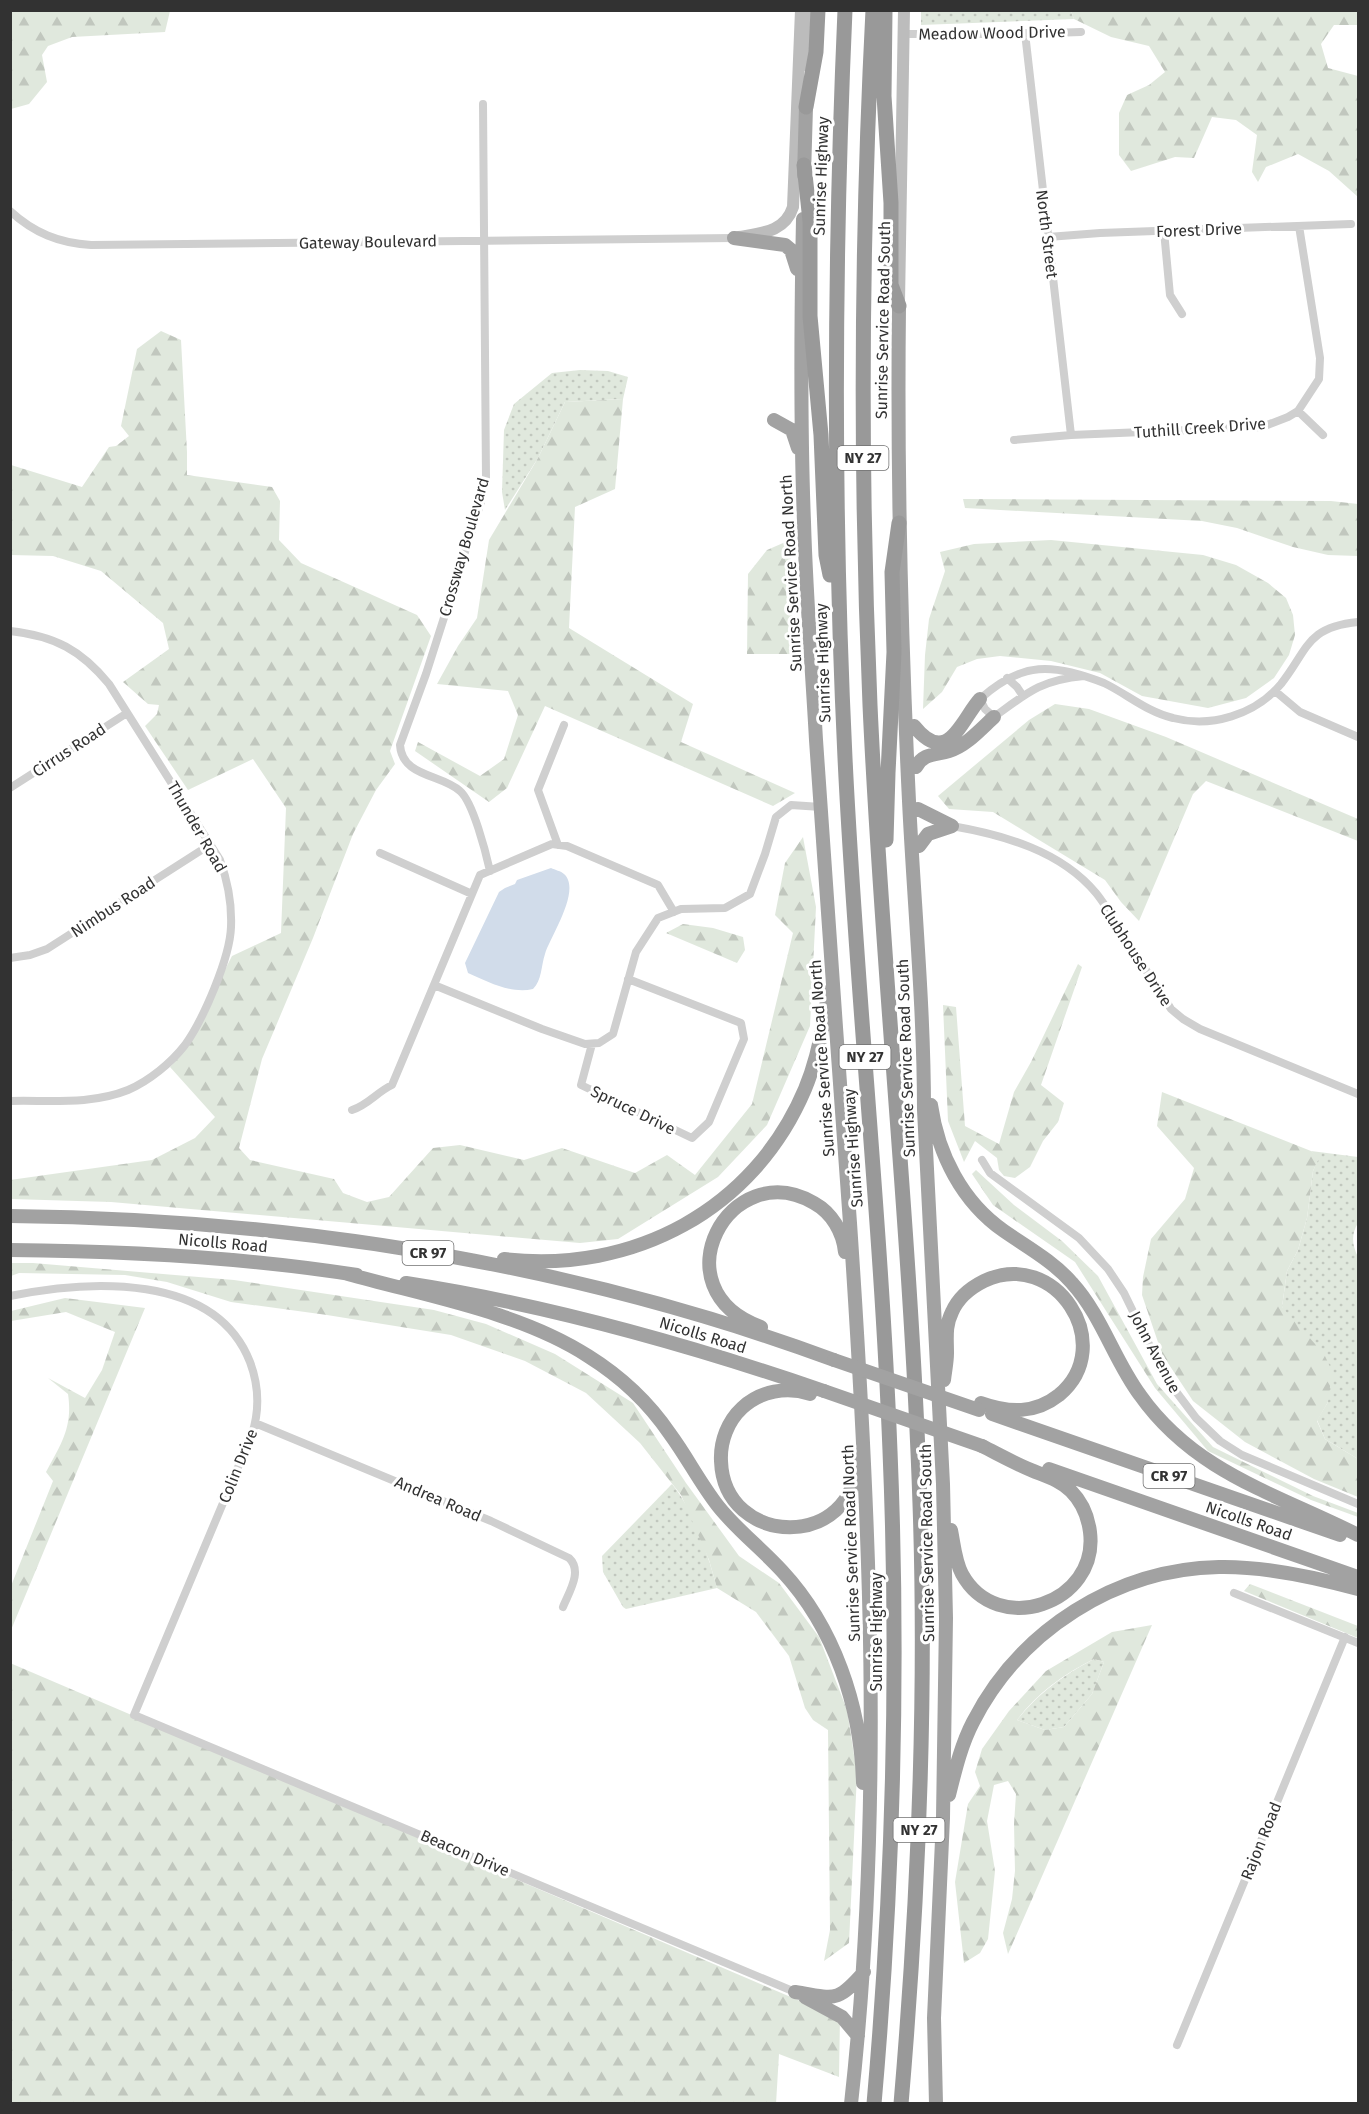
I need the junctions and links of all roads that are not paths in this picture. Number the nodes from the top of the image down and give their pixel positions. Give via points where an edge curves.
1 (801, 10) edge
2 (810, 10) edge
3 (818, 10) edge
4 (845, 10) edge
5 (873, 10) edge
6 (885, 10) edge
7 (904, 10) edge
8 (1081, 32) dead end
9 (1025, 33) junction
10 (904, 34) junction
11 (483, 104) dead end
12 (806, 107) junction
13 (804, 165) junction
14 (10, 211) edge
15 (1351, 224) dead end
16 (1299, 226) junction
17 (1164, 231) junction
18 (1048, 237) junction
19 (734, 238) junction
20 (483, 240) junction
21 (801, 296) junction
22 (899, 306) junction
23 (1182, 314) dead end
24 (801, 374) junction
25 (1298, 411) junction
26 (1071, 435) junction
27 (1323, 435) dead end
28 (1014, 440) dead end
29 (802, 468) junction
30 (899, 523) junction
31 (901, 598) junction
32 (1359, 622) edge
33 (839, 624) junction
34 (10, 631) edge
35 (1084, 676) junction
36 (1007, 678) junction
37 (1275, 691) junction
38 (1023, 696) junction
39 (980, 699) junction
40 (127, 713) junction
41 (994, 717) junction
42 (564, 725) dead end
43 (914, 726) junction
44 (1359, 737) edge
45 (916, 767) junction
46 (10, 788) edge
47 (820, 807) junction
48 (918, 809) junction
49 (952, 826) junction
50 (211, 844) junction
51 (558, 845) junction
52 (919, 846) junction
53 (380, 853) dead end
54 (490, 871) junction
55 (472, 894) junction
56 (882, 906) junction
57 (674, 912) junction
58 (919, 942) junction
59 (10, 958) edge
60 (832, 966) junction
61 (628, 979) junction
62 (434, 985) junction
63 (592, 1044) junction
64 (924, 1060) junction
65 (1359, 1094) edge
66 (10, 1101) edge
67 (352, 1110) dead end
68 (982, 1160) dead end
69 (10, 1216) edge
70 (10, 1250) edge
71 (437, 1254) junction
72 (348, 1274) junction
73 (10, 1296) edge
74 (856, 1316) junction
75 (808, 1351) junction
76 (823, 1395) junction
77 (861, 1397) junction
78 (980, 1406) junction
79 (939, 1412) junction
80 (255, 1424) junction
81 (982, 1446) junction
82 (943, 1484) junction
83 (1359, 1504) edge
84 (1359, 1535) edge
85 (1359, 1542) edge
86 (1359, 1577) edge
87 (1359, 1589) edge
88 (1234, 1593) dead end
89 (563, 1607) dead end
90 (1345, 1637) junction
91 (1359, 1642) edge
92 (134, 1715) joint
93 (943, 1818) junction
94 (866, 1911) junction
95 (864, 1972) junction
96 (795, 1992) junction
97 (858, 2036) junction
98 (1178, 2045) dead end
99 (851, 2103) edge
100 (874, 2103) edge
101 (902, 2103) edge
102 (936, 2103) edge

1 - 19 main road via 792,211 774,230
2 - 12 main road, Sunrise Service Road North
3 - 12 highway via 816,52
4 - 33 highway, Sunrise Highway / NY 27 via 835,352
5 - 56 highway, NY 27 via 864,228 863,432 871,715
6 - 22 highway via 891,285
7 - 10 main road, Sunrise Service Road South
8 - 9 street, Meadow Wood Drive
9 - 10 street, Meadow Wood Drive
9 - 18 street, North Street
10 - 22 main road, Sunrise Service Road South
11 - 20 street, Crossway Boulevard
12 - 13 highway, Sunrise Service Road North
13 - 21 highway, Sunrise Service Road North
13 - 33 highway via 826,555
14 - 20 street, Gateway Boulevard via 45,236 91,245
15 - 16 street, Forest Drive
16 - 17 street, Forest Drive
16 - 25 street via 1320,358 1319,379
17 - 18 street, Forest Drive
17 - 23 street via 1170,295
18 - 26 street, North Street
19 - 20 street, Gateway Boulevard
19 - 21 highway via 788,248 795,261
20 - 54 street, Crossway Boulevard via 485,485 400,745 401,755 412,768 455,788 465,797
21 - 24 highway, Sunrise Service Road North
22 - 30 highway, Sunrise Service Road South
24 - 29 highway, Sunrise Service Road North
24 - 29 highway via 793,409 774,420 792,430
25 - 26 street, Tuthill Creek Drive via 1262,427
25 - 27 street
26 - 28 street, Tuthill Creek Drive
29 - 47 highway, Sunrise Service Road North
30 - 31 highway, Sunrise Service Road South
30 - 56 highway via 892,572 894,652
31 - 43 highway
31 - 58 highway, Sunrise Service Road South
32 - 37 street via 1333,627 1313,638
33 - 100 highway, Sunrise Highway / NY 27 via 893,1529 892,1808
34 - 40 street, Thunder Road via 53,639 74,651 93,665
35 - 36 street via 1047,668
35 - 37 street via 1113,687 1155,712 1191,722 1233,716
35 - 38 street via 1056,679
36 - 38 street
36 - 39 street
37 - 44 street via 1300,711
38 - 41 street
39 - 41 street
39 - 43 highway via 956,735 948,740 930,740
40 - 46 street, Cirrus Road
40 - 50 street, Thunder Road
41 - 45 highway via 963,744 923,758
42 - 51 street via 538,790
43 - 45 highway
45 - 48 highway
47 - 57 street via 791,805 776,817 750,894 725,908
47 - 60 highway, Sunrise Service Road North
48 - 49 highway
48 - 52 highway
49 - 52 highway via 928,834
49 - 65 street, Clubhouse Drive via 1026,845 1081,878 1102,901 1171,1009 1183,1019
50 - 59 street, Nimbus Road via 47,949
50 - 66 street, Thunder Road via 226,878 231,929 216,980 184,1046 148,1079 111,1096
51 - 54 street via 552,844
51 - 57 street via 658,885
52 - 58 highway
53 - 55 street
54 - 55 street via 480,875
55 - 62 street
56 - 101 highway, NY 27 via 914,1361 921,1566 919,1821
57 - 61 street via 658,918 636,952
58 - 64 highway, Sunrise Service Road South
60 - 71 highway via 818,1050 796,1108 761,1161 701,1215 646,1244 588,1259 534,1262
60 - 74 highway, Sunrise Service Road North
61 - 63 street via 613,1034
61 - 63 street, Spruce Drive via 741,1023 744,1039 709,1122 692,1138 581,1084
62 - 63 street via 542,1029
62 - 67 street via 392,1085 382,1089 364,1107
64 - 79 highway, Sunrise Service Road South
64 - 84 highway via 937,1134 958,1183 994,1223 1051,1263 1072,1283 1150,1410 1192,1450 1225,1473
68 - 83 street, John Avenue via 990,1173 1079,1238 1108,1269 1165,1377 1185,1405 1220,1441 1242,1455
69 - 71 highway, Nicolls Road / CR 97 via 235,1227
70 - 72 highway, Nicolls Road / CR 97 via 197,1257
71 - 75 highway, Nicolls Road / CR 97 via 616,1293
72 - 76 highway, Nicolls Road / CR 97 via 470,1294 579,1318 678,1344
72 - 94 highway via 531,1327 596,1361 646,1404 669,1431 718,1506 796,1587 838,1660 857,1725 862,1757 861,1859
73 - 80 street, Colin Drive via 75,1287 126,1287 177,1297 205,1308 230,1328 246,1352 258,1398
74 - 75 highway via 844,1243 825,1210 807,1199 787,1194 758,1196 738,1206 724,1220 711,1246 709,1266 718,1294 737,1315
74 - 77 highway, Sunrise Service Road North
75 - 78 highway, Nicolls Road / CR 97, bridge
76 - 77 highway via 775,1391 762,1395 743,1407 728,1428 721,1453 723,1476 738,1505 755,1519 776,1527 806,1527 826,1519 841,1505 855,1480
76 - 81 highway, Nicolls Road / CR 97, bridge
77 - 94 highway, Sunrise Service Road North via 871,1662
78 - 79 highway via 1036,1408 1062,1392 1074,1376 1082,1348 1079,1323 1067,1300 1047,1283 1031,1276 1004,1274 980,1283 959,1300 946,1329 947,1354
78 - 85 highway, Nicolls Road / CR 97
79 - 82 highway, Sunrise Service Road South
80 - 89 street, Andrea Road via 491,1521 569,1558 575,1564 575,1574
80 - 92 street, Colin Drive
81 - 82 highway via 1058,1481 1083,1507 1090,1550 1084,1569 1071,1587 1055,1599 1027,1608 997,1604 978,1593 959,1568
81 - 86 highway, Nicolls Road / CR 97
82 - 93 highway, Sunrise Service Road South
87 - 93 highway via 1287,1574 1221,1567 1164,1574 1090,1602 1036,1639 992,1689 965,1739
88 - 90 street
90 - 91 street
90 - 98 street, Rajon Road
92 - 96 street, Beacon Drive
93 - 102 highway, Sunrise Service Road South via 934,2018
94 - 95 highway, Sunrise Service Road North
95 - 96 highway via 846,1992 836,1996
95 - 97 highway, Sunrise Service Road North
96 - 97 highway via 842,2017
97 - 99 highway, Sunrise Service Road North

